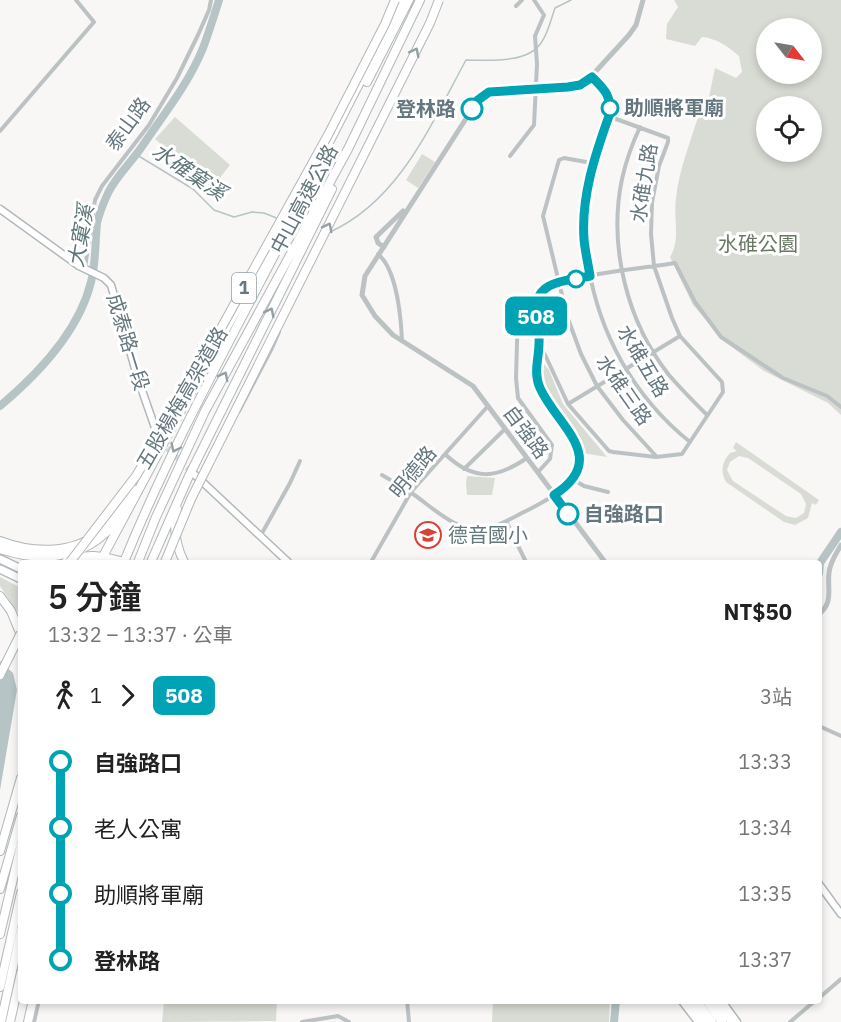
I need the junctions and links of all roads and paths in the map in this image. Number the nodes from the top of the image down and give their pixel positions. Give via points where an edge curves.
1 (76, 0) edge
2 (211, 0) edge
3 (394, 0) edge
4 (420, 0) edge
5 (439, 0) edge
6 (522, 0) edge
7 (534, 0) edge
8 (643, 0) edge
9 (406, 1) edge
10 (516, 6) dead end
11 (592, 77) junction
12 (536, 89) junction
13 (609, 116) junction
14 (640, 127) junction
15 (0, 131) edge
16 (510, 156) dead end
17 (592, 164) junction
18 (416, 197) junction
19 (0, 209) edge
20 (286, 226) junction
21 (306, 234) junction
22 (321, 244) dead end
23 (384, 247) junction
24 (378, 254) junction
25 (654, 266) junction
26 (85, 270) junction
27 (622, 272) junction
28 (590, 276) junction
29 (558, 283) junction
30 (518, 309) dead end
31 (680, 336) junction
32 (402, 342) junction
33 (539, 343) junction
34 (654, 351) junction
35 (626, 369) junction
36 (597, 386) junction
37 (568, 404) junction
38 (488, 406) junction
39 (841, 406) edge
40 (707, 415) junction
41 (505, 429) junction
42 (160, 442) tunnel mouth
43 (690, 442) junction
44 (446, 455) junction
45 (657, 457) junction
46 (527, 458) junction
47 (300, 461) dead end
48 (154, 462) junction
49 (464, 469) junction
50 (537, 472) junction
51 (191, 476) junction
52 (382, 476) dead end
53 (573, 480) junction
54 (203, 481) junction
55 (411, 492) junction
56 (608, 492) dead end
57 (554, 495) junction
58 (506, 521) junction
59 (261, 535) junction
60 (0, 541) edge
61 (841, 545) edge
62 (0, 549) edge
63 (0, 559) edge
64 (70, 560) edge
65 (72, 560) edge
66 (101, 560) edge
67 (116, 560) edge
68 (125, 560) edge
69 (139, 560) edge
70 (152, 560) edge
71 (166, 560) edge
72 (183, 560) edge
73 (286, 560) edge
74 (372, 560) edge
75 (524, 560) edge
76 (603, 560) edge
77 (18, 568) edge
78 (0, 569) edge
79 (18, 578) edge
80 (0, 596) edge
81 (822, 611) edge
82 (18, 627) edge
83 (18, 640) edge
84 (0, 675) edge
85 (822, 727) edge
86 (841, 736) edge
87 (18, 789) edge
88 (18, 825) edge
89 (0, 850) edge
90 (18, 855) edge
91 (822, 888) edge
92 (0, 889) edge
93 (18, 906) edge
94 (841, 914) edge
95 (0, 934) edge
96 (18, 944) edge
97 (841, 979) edge
98 (0, 987) edge
99 (18, 989) edge
100 (822, 995) edge
101 (18, 1001) edge
102 (32, 1004) edge
103 (38, 1004) edge
104 (407, 1004) edge
105 (684, 1004) edge
106 (691, 1004) edge
107 (700, 1004) edge
108 (708, 1004) edge
109 (718, 1004) edge
110 (724, 1004) edge
111 (811, 1004) edge
112 (1, 1022) edge
113 (12, 1022) edge
114 (28, 1022) edge
115 (34, 1022) edge
116 (302, 1022) edge
117 (349, 1022) edge
118 (409, 1022) edge
119 (698, 1022) edge
120 (704, 1022) edge
121 (713, 1022) edge
122 (721, 1022) edge
123 (732, 1022) edge
124 (737, 1022) edge
125 (790, 1022) edge

1 - 15 street via 94,22
2 - 26 street, 泰山路 via 177,78 95,200
3 - 64 highway, 五股楊梅高架道路 / 1, bridge via 328,135 183,397 136,476
4 - 21 highway, 中山高速公路 / 1
71 -> 5 highway, bridge via 191,499
6 - 10 street
7 - 12 street via 544,15 535,36
8 - 11 street via 632,30
9 - 20 highway, 中山高速公路 / 1 via 385,50
11 - 12 street via 580,85
11 - 13 street via 608,92
12 - 16 street via 534,124
12 - 18 street via 489,92 482,96
13 - 14 street, 水碓九路
13 - 17 street, 水碓五路
14 - 25 street, 水碓九路 via 668,138 652,202
14 - 27 street via 627,160 619,203
17 - 28 street, 水碓五路 via 584,237
17 - 29 street, 水碓三路 via 559,160 547,201 543,216
18 - 23 street
18 - 23 street via 376,237
19 - 26 main road
20 - 48 highway
20 -> 68 highway, 中山高速公路 / 1 via 196,404
51 -> 21 highway
69 -> 21 highway, 中山高速公路 / 1 via 206,411
22 - 54 street
23 - 24 street, 自強路
24 - 32 street via 393,279
24 - 32 street, 自強路 via 365,276 362,296 375,316
25 - 27 street
25 - 31 street, 水碓九路
25 - 39 street via 675,263 695,302 722,337 783,378
26 - 42 main road, 成泰路一段 via 104,278 115,294
27 - 28 street
27 - 34 street via 639,323
28 - 29 street
28 - 35 street, 水碓五路 via 597,306
29 - 33 street via 544,287 538,297
29 - 36 street, 水碓三路 via 581,354
30 - 50 street via 518,398 552,445 549,459
31 - 34 street
31 - 40 street, 水碓九路 via 723,386
32 - 38 street, 自強路 via 473,386
33 - 37 street
33 - 53 street via 539,387 577,445 578,465
34 - 35 street
34 - 40 street via 668,373
35 - 36 street
35 - 43 street, 水碓五路 via 652,407
36 - 37 street
36 - 45 street, 水碓三路
37 - 45 street via 609,450
38 - 41 street, 自強路
38 - 44 street, 明德路
40 - 43 street
41 - 46 street, 自強路
41 - 49 street
43 - 45 street via 682,454
44 - 49 street
44 - 55 street, 明德路
46 - 49 street via 490,475
46 - 50 street, 自強路
47 - 59 street
48 - 60 highway via 119,512 83,542 37,550
48 - 62 highway via 112,529 86,548 37,557
48 - 66 highway
50 - 57 street, 自強路
51 - 54 main road
51 - 70 highway
51 - 72 highway via 176,512 178,551
52 - 55 street
53 - 56 street
53 - 57 street
54 - 59 main road
55 - 58 street via 451,521 470,529
55 - 74 street, 明德路
57 - 58 street
57 - 76 street, 自強路
58 - 75 street
59 - 73 main road
61 - 81 street via 831,562 829,599
63 - 77 main road
65 - 67 highway via 95,555
78 - 79 main road
80 - 82 highway
83 - 84 highway, bridge
85 - 86 street
87 - 89 highway
88 - 92 highway
90 - 95 highway
91 - 94 main road
93 - 98 highway
96 - 112 highway
97 - 100 street
99 - 113 highway
101 - 113 highway
102 - 114 highway
103 - 115 street
104 - 118 street
105 - 119 main road
106 - 120 highway
107 - 121 highway
108 - 122 highway
109 - 123 highway
110 - 124 main road
111 - 125 street
116 - 117 street via 338,1016

